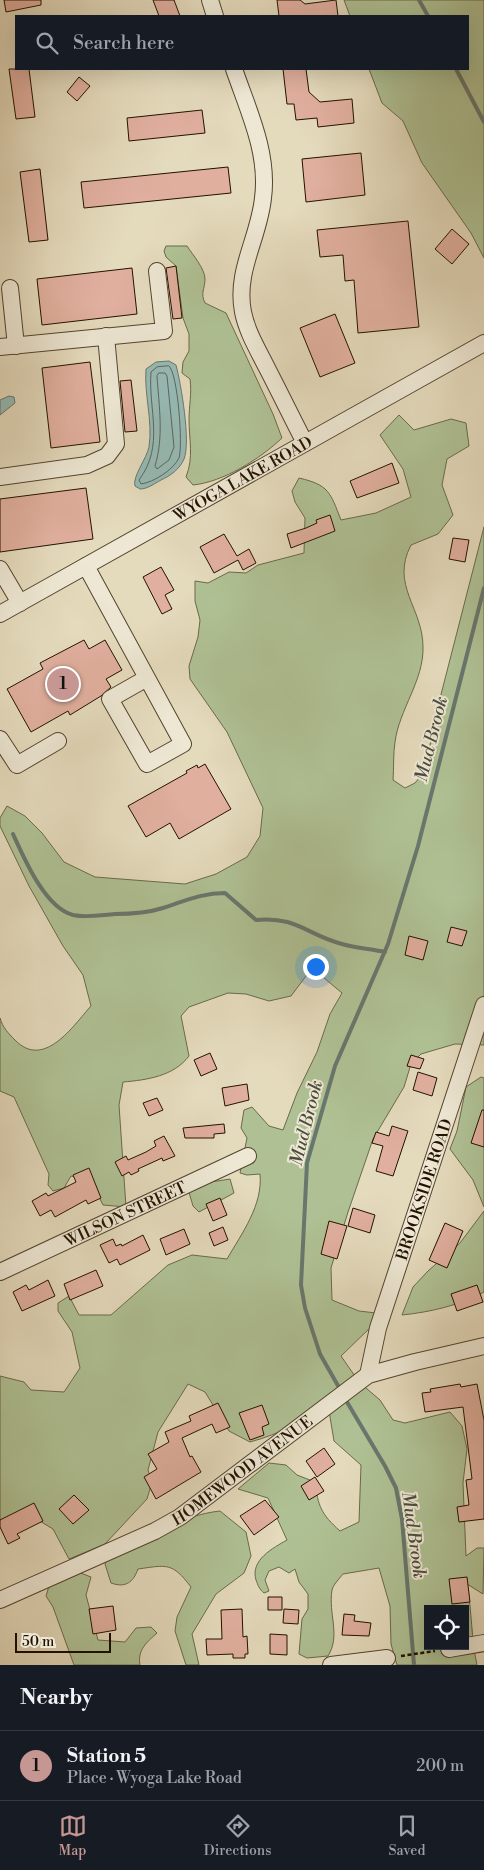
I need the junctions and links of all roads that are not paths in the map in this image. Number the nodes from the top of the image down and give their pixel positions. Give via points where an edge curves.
1 (210, 0) edge
2 (215, 15) edge
3 (234, 70) edge
4 (157, 271) dead end
5 (10, 288) dead end
6 (106, 336) junction
7 (484, 343) edge
8 (8, 346) edge
9 (305, 443) junction
10 (0, 477) edge
11 (86, 566) junction
12 (0, 569) edge
13 (20, 603) junction
14 (0, 614) edge
15 (147, 678) junction
16 (0, 739) edge
17 (58, 741) dead end
18 (484, 1005) edge
19 (248, 1156) dead end
20 (0, 1272) edge
21 (484, 1346) edge
22 (363, 1379) junction
23 (0, 1600) edge
24 (484, 1643) edge
25 (469, 1646) edge
26 (390, 1658) road end
27 (331, 1665) edge

1 - 2 street
3 - 9 street via 262,154 264,173 259,224 242,274 243,313 250,334
4 - 6 street via 164,331
5 - 8 street
6 - 8 street
6 - 10 street via 116,444 107,456 87,465
7 - 9 street, WYOGA LAKE ROAD
9 - 11 street, WYOGA LAKE ROAD
11 - 13 street, WYOGA LAKE ROAD
11 - 15 street
12 - 13 street
13 - 14 street, WYOGA LAKE ROAD
15 - 15 street via 183,744 147,764 110,698
16 - 17 street via 17,765
18 - 22 street, BROOKSIDE ROAD
19 - 20 street, WILSON STREET
21 - 22 street, HOMEWOOD AVENUE via 415,1362
22 - 23 street, HOMEWOOD AVENUE via 172,1522
24 - 25 street
26 - 27 street

